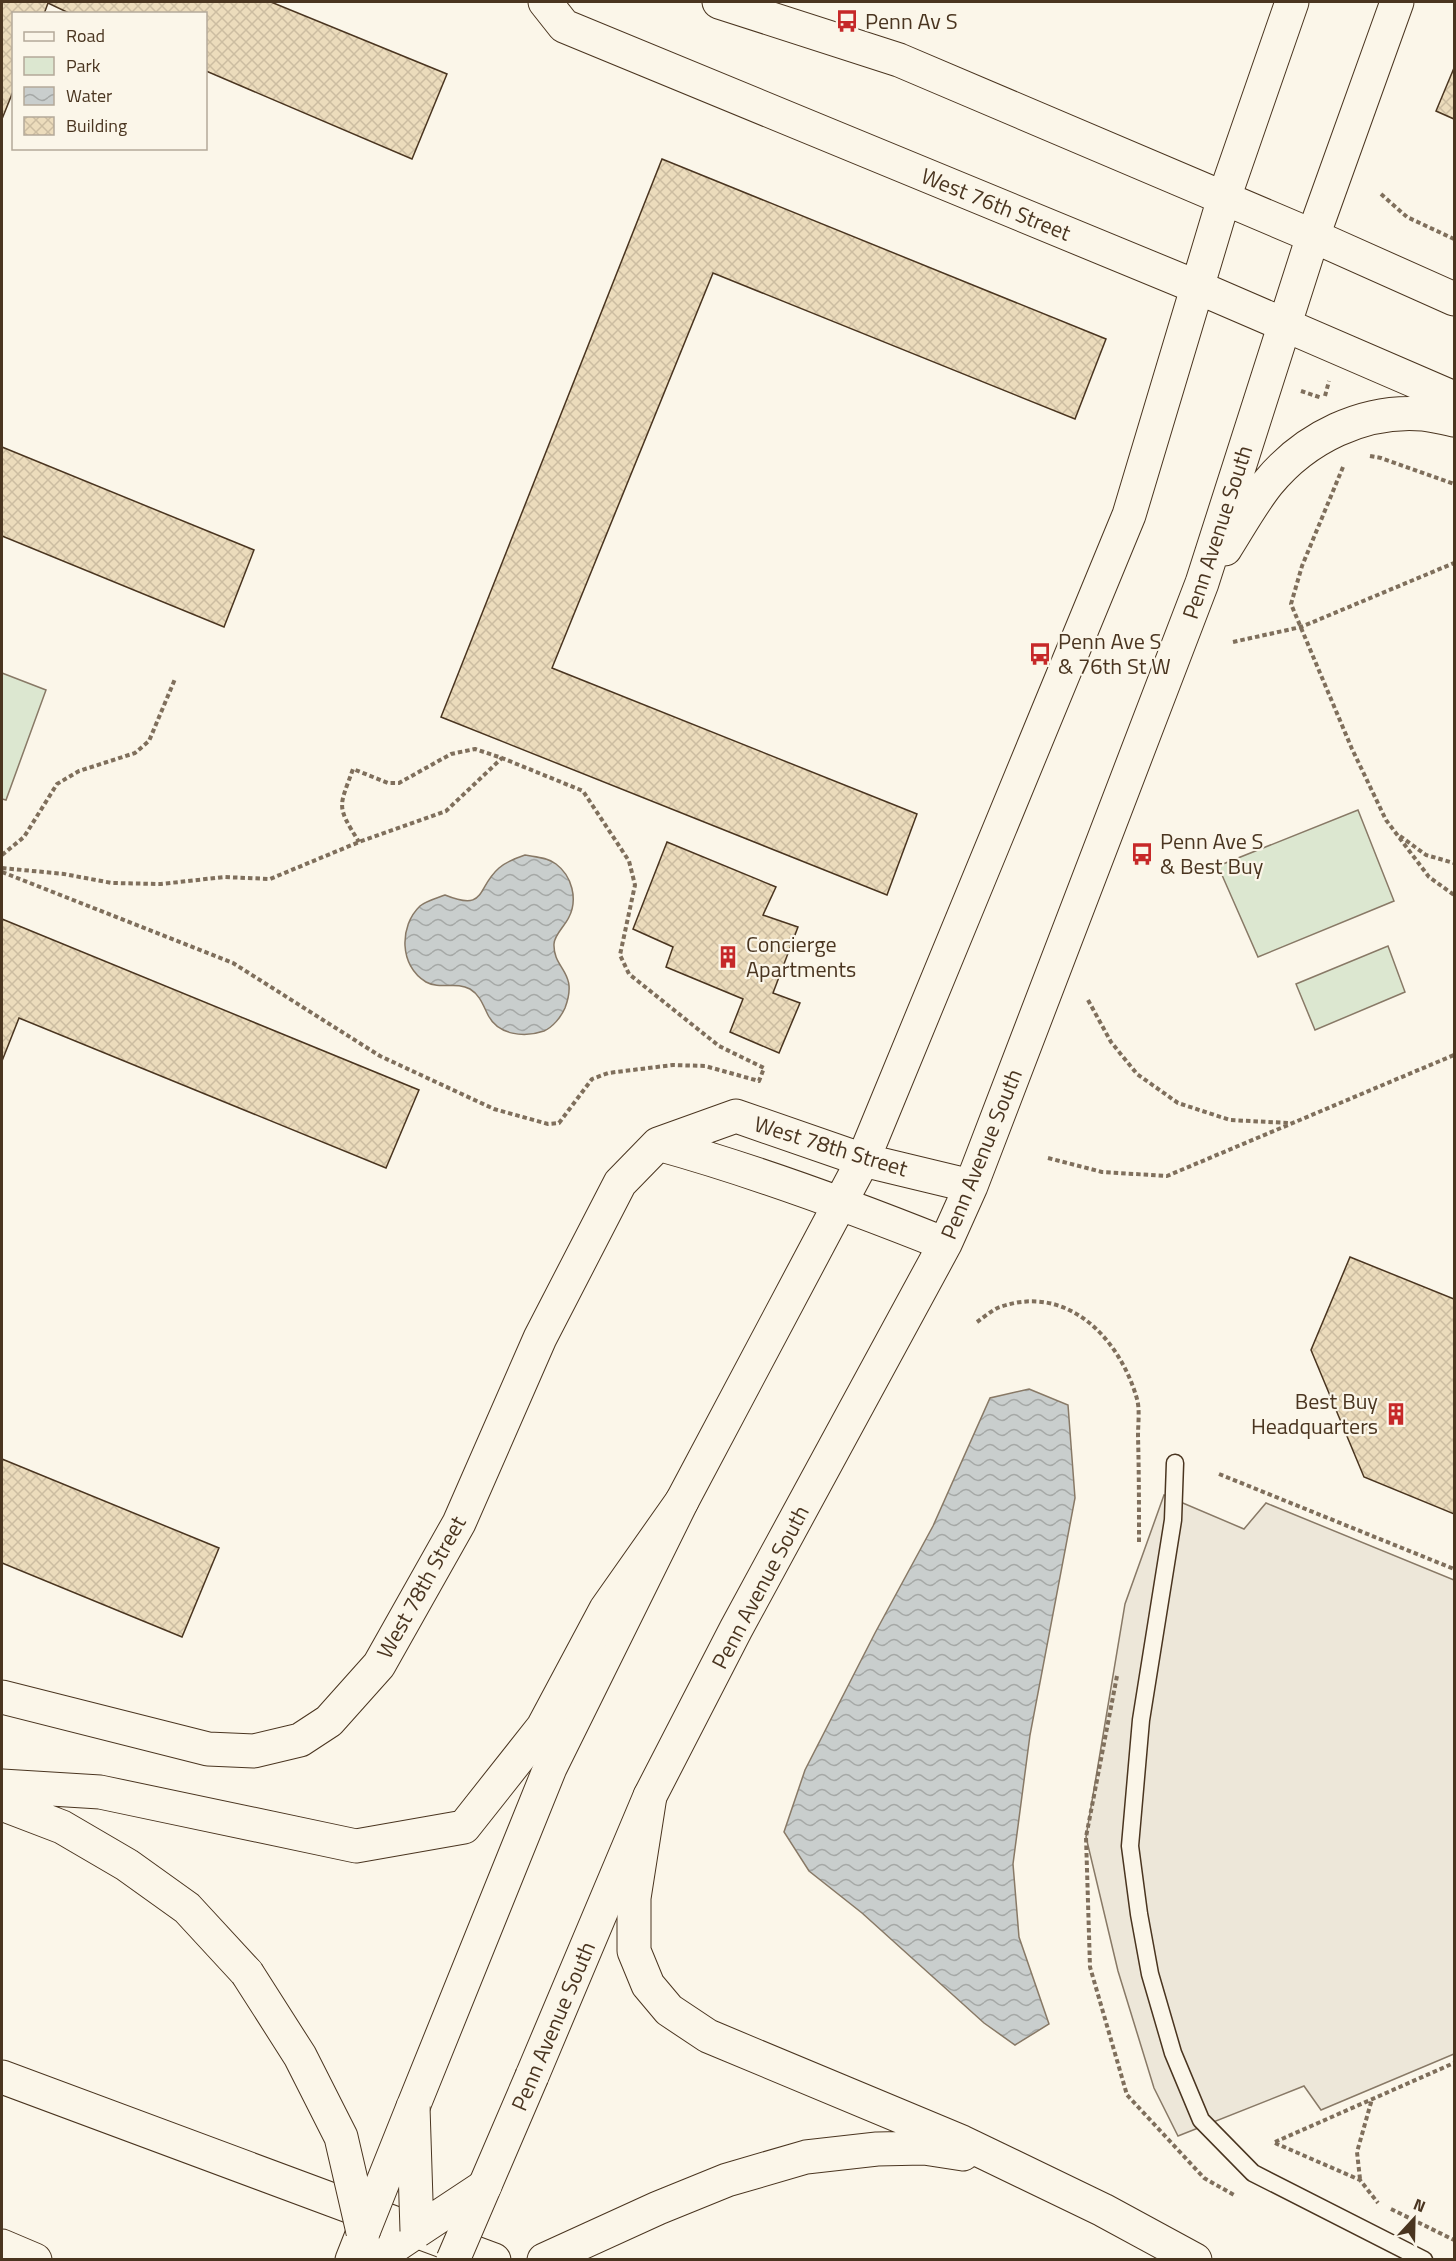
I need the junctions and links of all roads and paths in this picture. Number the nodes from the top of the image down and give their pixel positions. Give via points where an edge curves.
1 (545, 2) edge
2 (720, 2) edge
3 (1292, 2) edge
4 (1397, 2) edge
5 (1381, 194) dead end
6 (1224, 198) junction
7 (1313, 236) junction
8 (1455, 239) edge
9 (1197, 287) junction
10 (1455, 299) edge
11 (1284, 324) junction
12 (1291, 388) dead end
13 (1455, 398) edge
14 (1324, 399) dead end
15 (1455, 420) edge
16 (1361, 455) dead end
17 (1346, 462) dead end
18 (1455, 484) edge
19 (1455, 563) edge
20 (1202, 583) junction
21 (1301, 627) junction
22 (1233, 642) dead end
23 (176, 679) dead end
24 (502, 758) junction
25 (1395, 832) junction
26 (359, 842) junction
27 (2, 855) edge
28 (1455, 863) edge
29 (2, 870) edge
30 (1455, 895) edge
31 (1088, 1000) dead end
32 (1455, 1055) edge
33 (1293, 1123) junction
34 (658, 1144) junction
35 (1048, 1158) dead end
36 (863, 1160) junction
37 (971, 1186) junction
38 (842, 1203) junction
39 (945, 1244) junction
40 (1175, 1463) dead end
41 (1219, 1474) dead end
42 (682, 1501) junction
43 (1455, 1569) edge
44 (2, 1697) edge
45 (2, 1786) edge
46 (650, 1796) junction
47 (2, 1804) edge
48 (1455, 2063) edge
49 (2, 2077) edge
50 (1372, 2098) junction
51 (413, 2107) junction
52 (1000, 2160) junction
53 (1360, 2180) junction
54 (485, 2186) junction
55 (1455, 2240) edge
56 (418, 2245) edge
57 (2, 2246) edge
58 (363, 2250) edge
59 (35, 2259) edge
60 (453, 2259) edge
61 (494, 2259) edge
62 (544, 2259) edge
63 (1195, 2259) edge
64 (1424, 2259) edge

1 - 9 main road, West 76th Street via 564,26
2 - 6 main road via 899,60
3 - 6 main road
4 - 7 main road, Penn Avenue South
5 - 8 path via 1407,217
6 - 7 main road
6 - 9 main road
7 - 10 main road
7 - 11 main road, Penn Avenue South
9 - 11 main road, West 76th Street
9 - 36 main road via 1129,514
11 - 13 main road, West 76th Street
11 - 20 main road, Penn Avenue South
12 - 14 path
15 - 20 main road via 1422,414 1392,415 1334,430 1313,443 1267,484
16 - 18 path via 1381,458
17 - 21 path via 1302,566 1291,604
19 - 21 path
20 - 37 main road, Penn Avenue South
21 - 22 path
21 - 25 path via 1352,749
23 - 27 path via 149,741 135,753 79,771 57,784 24,837
24 - 26 path via 446,811
24 - 26 path via 475,749 451,754 399,783 388,783 353,769 341,803 342,815
24 - 29 path via 583,791 629,861 635,885 620,955 629,974 719,1046 764,1068 759,1081 705,1066 608,1072 592,1079 559,1123 548,1124 504,1112 380,1056 233,963
25 - 28 path via 1426,855
25 - 30 path via 1429,877
26 - 29 path via 270,879 224,877 161,884 112,883 64,874
31 - 33 path via 1111,1042 1137,1074 1178,1102 1230,1120
32 - 33 path
33 - 35 path via 1167,1176 1102,1172
34 - 36 main road, West 78th Street via 736,1116
34 - 38 main road
34 - 44 main road, West 78th Street via 620,1184 540,1338 459,1523 379,1665 329,1721 300,1740 254,1751 208,1749
36 - 37 main road, West 78th Street
36 - 38 main road
37 - 39 main road, Penn Avenue South
38 - 39 main road
38 - 42 main road
39 - 46 main road, Penn Avenue South
40 - 64 lane via 1173,1520 1142,1720 1130,1846 1150,1974 1173,2053 1201,2120 1253,2173
41 - 43 path
42 - 45 main road via 606,1609 543,1726 464,1827 356,1846 100,1792
42 - 51 main road via 550,1768
46 - 52 main road via 634,1898 634,1951 648,1985 669,2010 708,2036
46 - 54 main road, Penn Avenue South, bridge
47 - 58 main road, bridge via 62,1827 127,1865 186,1908 247,1973 300,2056 341,2137
48 - 50 path
49 - 61 main road
50 - 53 path via 1357,2152
50 - 53 path via 1275,2143
51 - 56 main road, bridge
51 - 58 main road, bridge
52 - 62 main road via 924,2148 877,2148 806,2157 727,2180
52 - 63 main road
53 - 55 path via 1376,2202
54 - 56 main road, bridge
54 - 60 main road, Penn Avenue South, bridge
56 - 58 main road
57 - 59 main road

